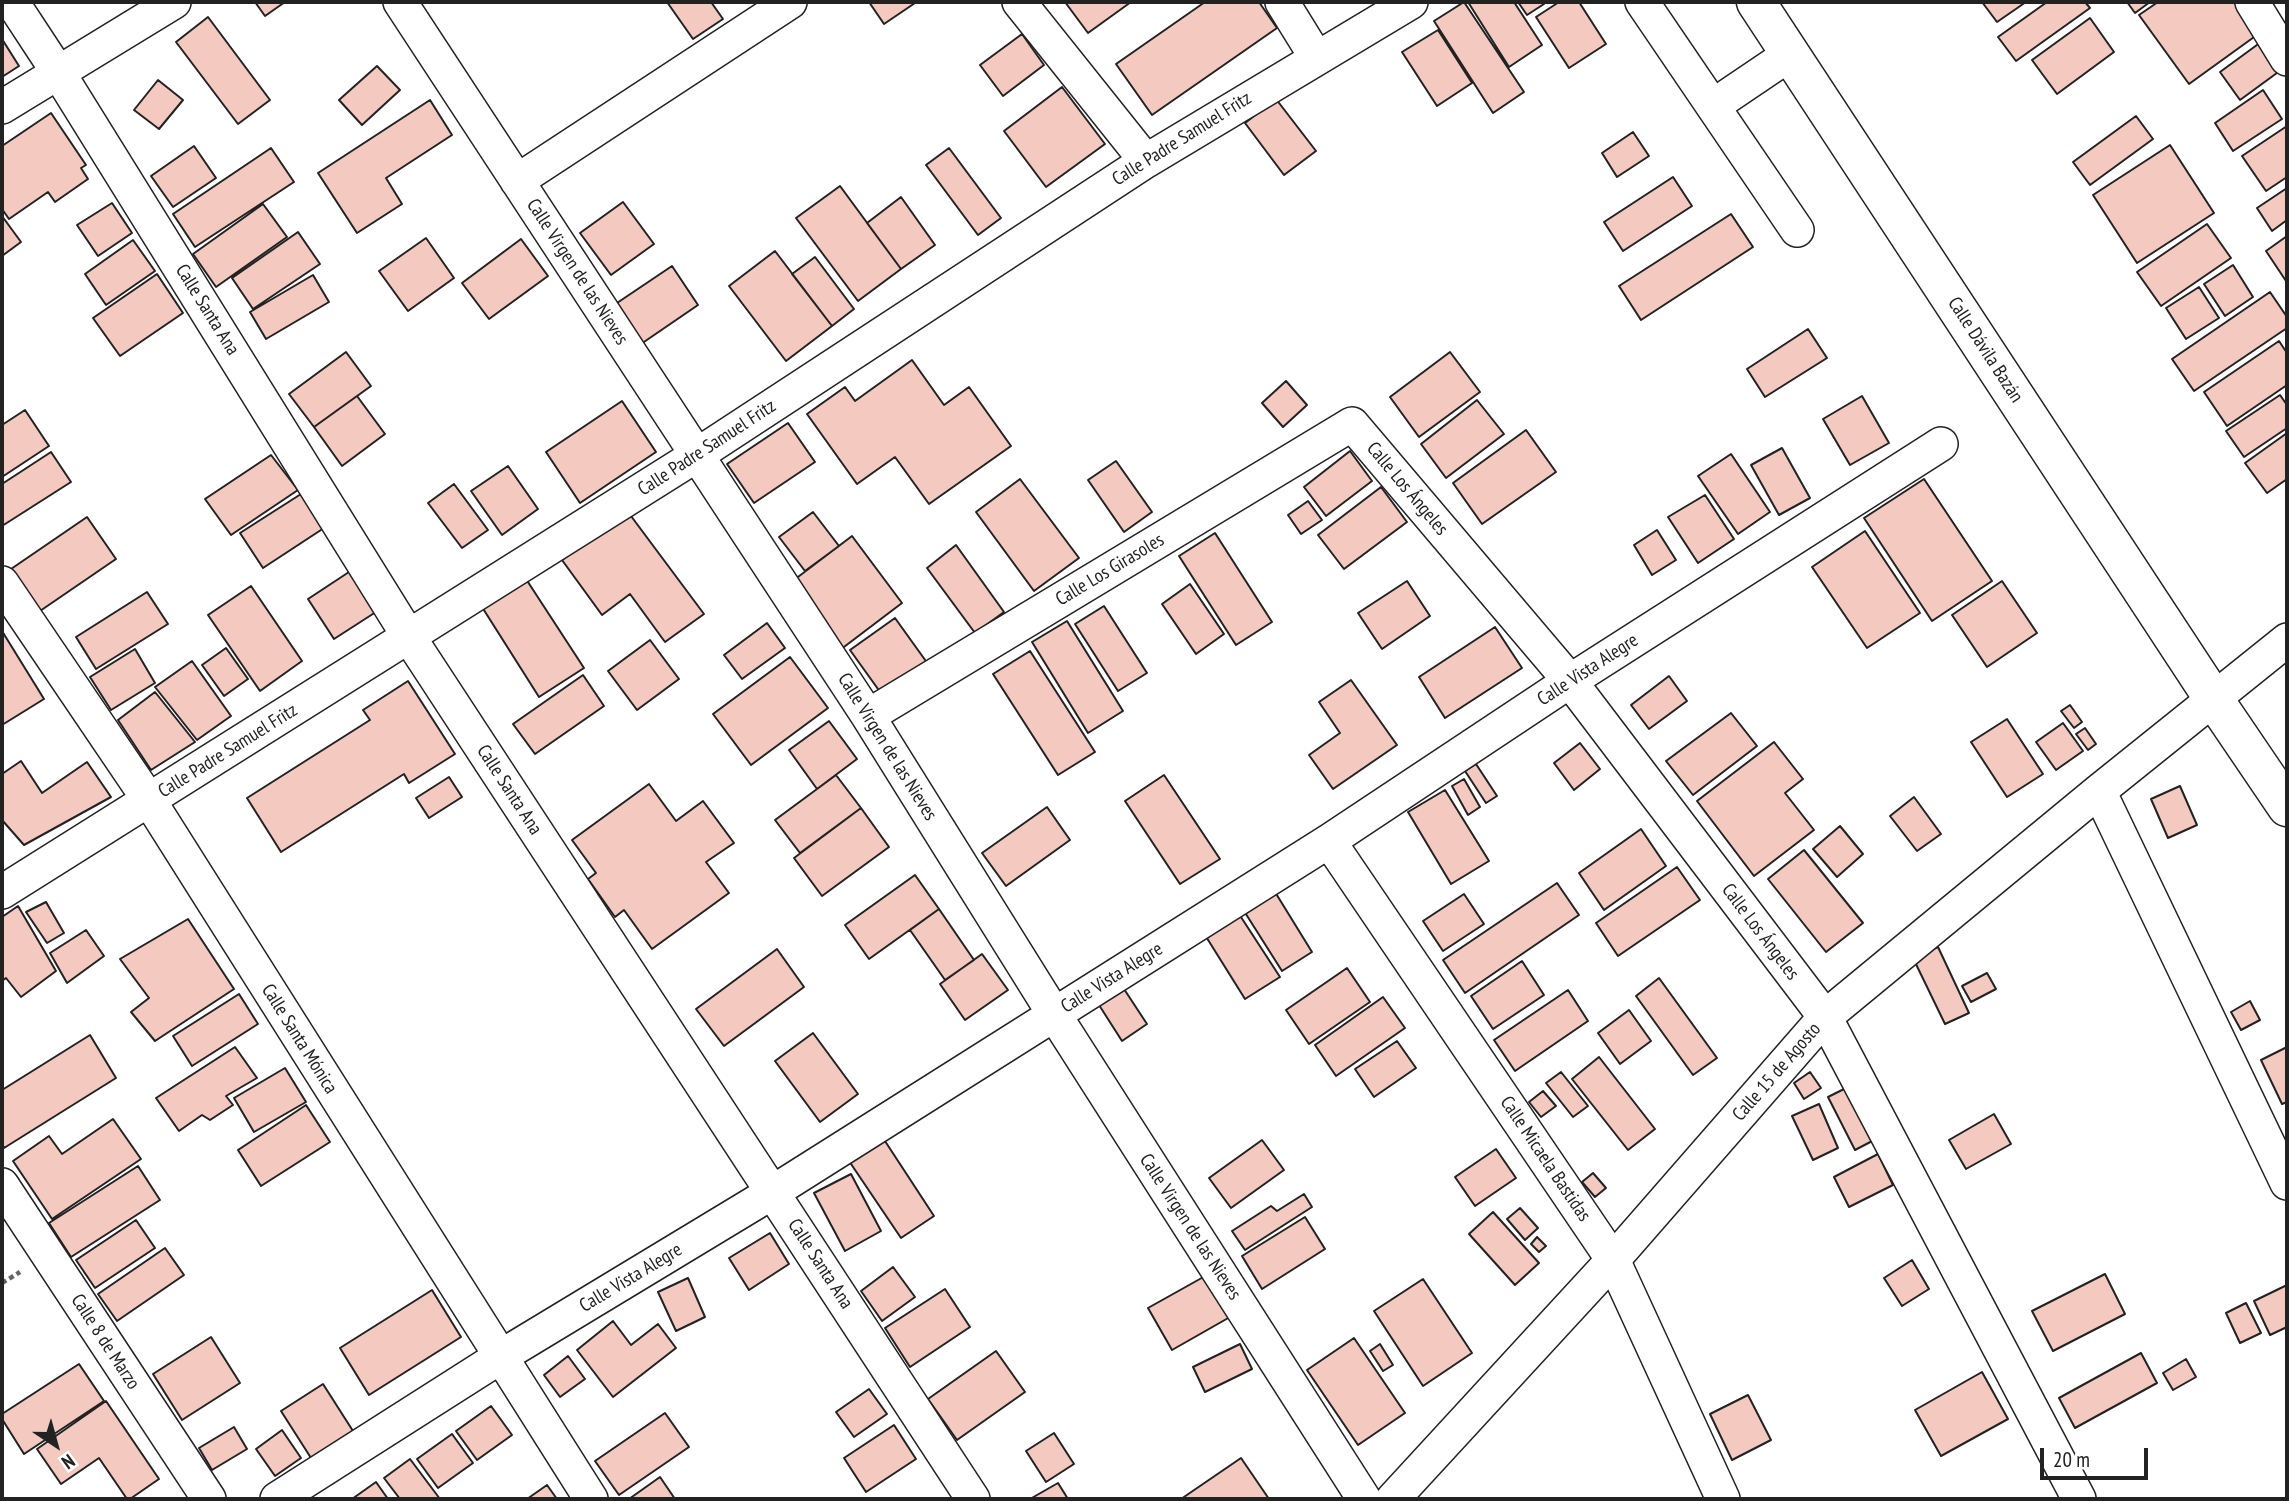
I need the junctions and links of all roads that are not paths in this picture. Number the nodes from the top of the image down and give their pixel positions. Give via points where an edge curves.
1 (12, 2) edge
2 (174, 2) edge
3 (400, 2) edge
4 (790, 2) edge
5 (1019, 2) edge
6 (1282, 2) edge
7 (1411, 2) edge
8 (1642, 2) edge
9 (1756, 2) edge
10 (2252, 2) edge
11 (1790, 54) junction
12 (1316, 57) junction
13 (2287, 59) edge
14 (58, 72) junction
15 (1713, 106) junction
16 (2, 107) edge
17 (1146, 160) junction
18 (517, 181) junction
19 (1797, 230) dead end
20 (1352, 424) joint
21 (1941, 444) dead end
22 (696, 455) junction
23 (2, 583) edge
24 (409, 637) junction
25 (2287, 640) edge
26 (1570, 681) junction
27 (2213, 698) junction
28 (868, 716) junction
29 (2099, 791) junction
30 (149, 800) junction
31 (2287, 807) edge
32 (1329, 841) junction
33 (2, 892) edge
34 (1055, 1014) junction
35 (1825, 1017) junction
36 (2287, 1183) edge
37 (2, 1185) edge
38 (773, 1192) junction
39 (1613, 1259) junction
40 (500, 1357) junction
41 (209, 1499) edge
42 (277, 1499) edge
43 (591, 1499) edge
44 (973, 1499) edge
45 (1364, 1499) edge
46 (1392, 1499) edge
47 (1723, 1499) edge
48 (2079, 1499) edge

1 - 14 street, Calle Santa Ana
2 - 14 street
3 - 18 street, Calle Virgen de las Nieves
4 - 18 street
5 - 17 street
6 - 12 street
7 - 12 street, Calle Padre Samuel Fritz
8 - 15 street
9 - 11 main road, Calle Dávila Bazán
10 - 13 street
11 - 15 street
11 - 27 main road, Calle Dávila Bazán
12 - 17 street, Calle Padre Samuel Fritz
14 - 16 street
14 - 24 street, Calle Santa Ana
15 - 19 street
17 - 22 street, Calle Padre Samuel Fritz
18 - 22 street, Calle Virgen de las Nieves
20 - 26 street, Calle Los Ángeles
20 - 28 street, Calle Los Girasoles
21 - 26 street, Calle Vista Alegre
22 - 24 street, Calle Padre Samuel Fritz
22 - 28 street, Calle Virgen de las Nieves
23 - 30 street, Calle Santa Mónica
24 - 30 street, Calle Padre Samuel Fritz
24 - 38 street, Calle Santa Ana
25 - 27 street, Calle 15 de Agosto
26 - 32 street, Calle Vista Alegre
26 - 35 street, Calle Los Ángeles
27 - 29 street, Calle 15 de Agosto
27 - 31 main road, Calle Dávila Bazán
28 - 34 street, Calle Virgen de las Nieves
29 - 35 street, Calle 15 de Agosto
29 - 36 street
30 - 33 street, Calle Padre Samuel Fritz
30 - 40 street, Calle Santa Mónica
32 - 34 street, Calle Vista Alegre
32 - 39 street, Calle Micaela Bastidas
34 - 38 street, Calle Vista Alegre
34 - 45 street, Calle Virgen de las Nieves
35 - 39 street, Calle 15 de Agosto
35 - 48 street, Calle Los Ángeles
37 - 41 street, Calle 8 de Marzo
38 - 40 street, Calle Vista Alegre
38 - 44 street, Calle Santa Ana
39 - 46 street, Calle 15 de Agosto
39 - 47 street, Calle Micaela Bastidas
40 - 42 street, Calle Vista Alegre
40 - 43 street, Calle Santa Mónica

